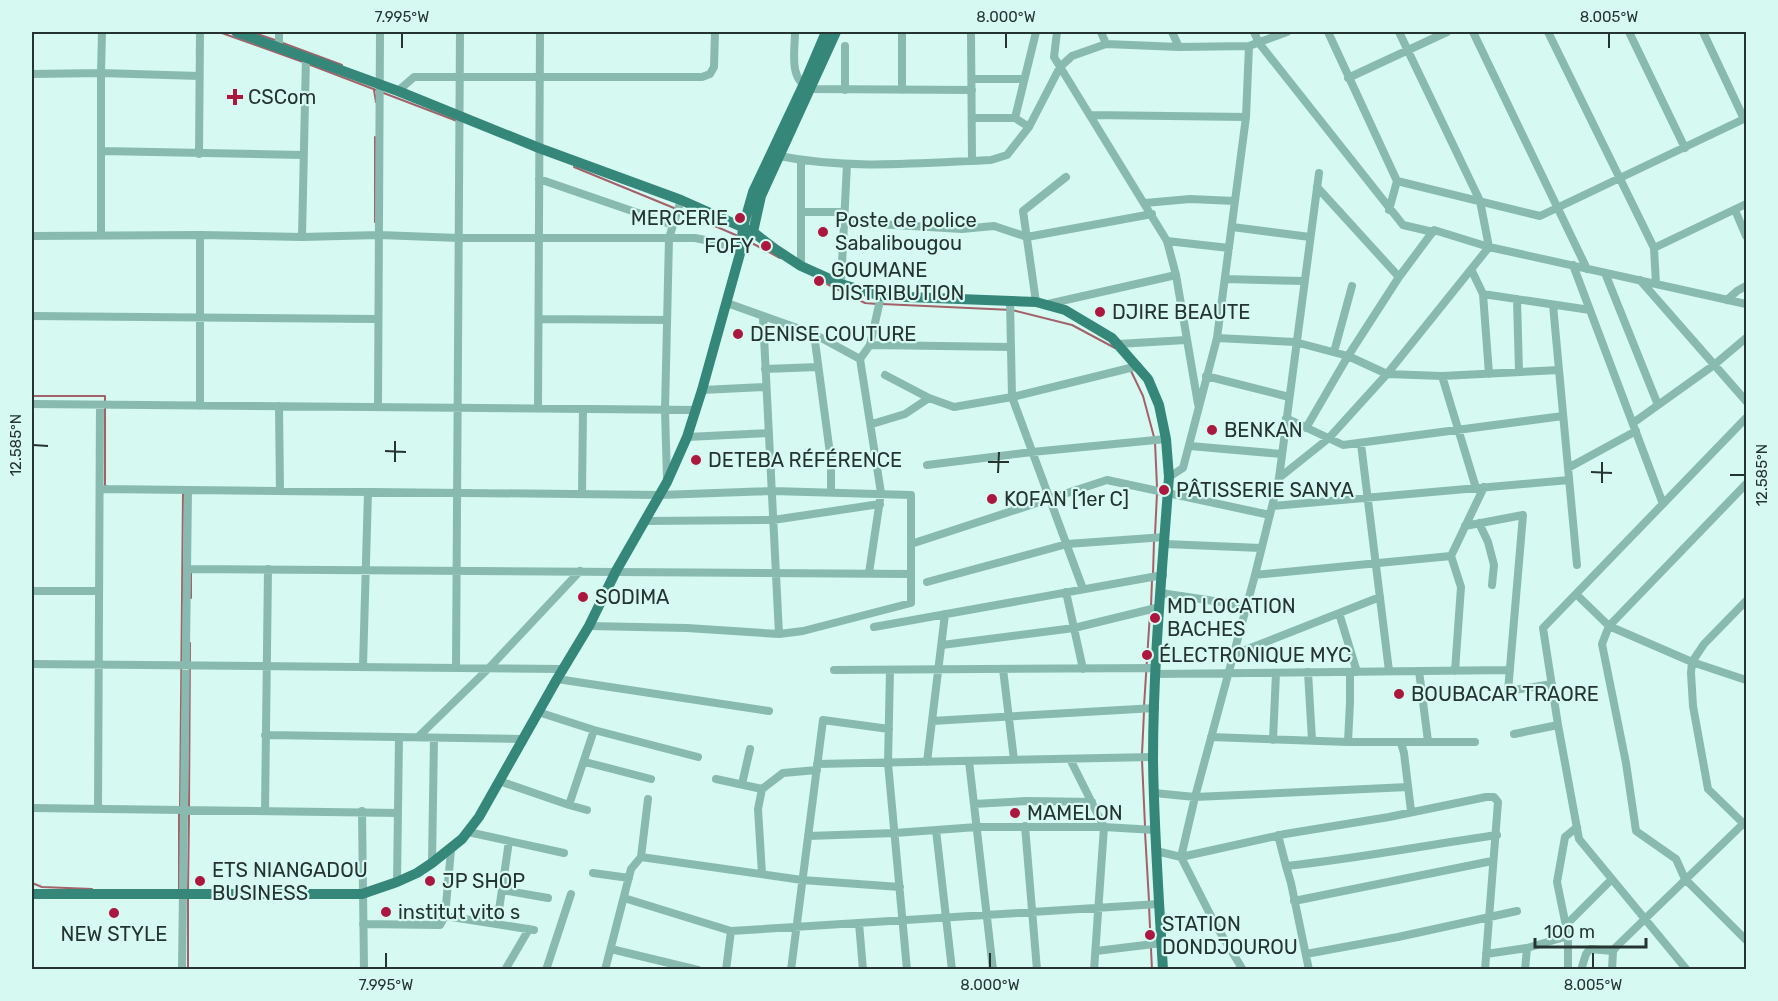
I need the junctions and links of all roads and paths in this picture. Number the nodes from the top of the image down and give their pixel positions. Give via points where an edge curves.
1 (102, 32) edge
2 (200, 32) edge
3 (236, 32) edge
4 (279, 32) edge
5 (380, 32) edge
6 (460, 32) edge
7 (540, 32) edge
8 (716, 32) edge
9 (795, 32) edge
10 (826, 32) edge
11 (836, 32) edge
12 (902, 32) edge
13 (972, 32) edge
14 (1036, 32) edge
15 (1057, 32) edge
16 (1101, 32) edge
17 (1172, 32) edge
18 (1254, 32) edge
19 (1287, 32) edge
20 (1328, 32) edge
21 (1399, 32) edge
22 (1447, 32) edge
23 (1473, 32) edge
24 (1548, 32) edge
25 (1629, 32) edge
26 (1703, 32) edge
27 (1259, 43) junction
28 (1106, 44) junction
29 (845, 46) dead end
30 (1249, 46) junction
31 (279, 47) junction
32 (1179, 47) junction
33 (1407, 49) junction
34 (306, 57) junction
35 (1060, 67) junction
36 (100, 73) junction
37 (32, 74) edge
38 (199, 76) junction
39 (460, 77) junction
40 (540, 78) junction
41 (1348, 78) junction
42 (972, 79) junction
43 (1024, 79) junction
44 (380, 85) junction
45 (807, 88) junction
46 (845, 90) junction
47 (902, 90) junction
48 (972, 90) junction
49 (398, 91) junction
50 (1091, 115) junction
51 (459, 116) junction
52 (1246, 117) junction
53 (972, 118) junction
54 (1015, 118) junction
55 (1745, 119) edge
56 (1029, 127) junction
57 (540, 148) junction
58 (1685, 148) junction
59 (101, 151) junction
60 (199, 154) junction
61 (303, 156) junction
62 (779, 156) junction
63 (801, 160) junction
64 (972, 161) junction
65 (847, 164) junction
66 (1319, 173) dead end
67 (1066, 177) dead end
68 (539, 179) junction
69 (1620, 179) junction
70 (1397, 181) junction
71 (1317, 187) junction
72 (681, 200) junction
73 (1235, 201) junction
74 (1480, 201) junction
75 (1145, 203) junction
76 (1746, 204) edge
77 (1558, 208) junction
78 (1389, 210) junction
79 (1735, 210) junction
80 (802, 212) junction
81 (844, 212) junction
82 (1152, 214) junction
83 (845, 222) junction
84 (673, 225) junction
85 (1232, 227) junction
86 (748, 230) junction
87 (1432, 231) junction
88 (101, 235) junction
89 (200, 235) junction
90 (379, 235) junction
91 (32, 236) edge
92 (1746, 236) edge
93 (302, 237) junction
94 (1027, 237) junction
95 (1310, 237) junction
96 (459, 238) junction
97 (539, 238) junction
98 (669, 238) junction
99 (1167, 241) junction
100 (1489, 247) junction
101 (741, 248) junction
102 (1229, 248) junction
103 (1654, 248) junction
104 (1573, 265) junction
105 (801, 266) junction
106 (1472, 269) junction
107 (1587, 269) junction
108 (1605, 273) junction
109 (1176, 275) junction
110 (1399, 277) junction
111 (1225, 279) junction
112 (1640, 280) junction
113 (1304, 281) junction
114 (1656, 284) junction
115 (841, 285) junction
116 (1352, 286) dead end
117 (1746, 286) edge
118 (1483, 294) junction
119 (881, 296) junction
120 (1517, 299) junction
121 (1727, 300) junction
122 (1010, 301) junction
123 (727, 303) junction
124 (1041, 303) junction
125 (1746, 304) edge
126 (1553, 305) junction
127 (1590, 310) junction
128 (32, 316) edge
129 (200, 317) junction
130 (763, 317) junction
131 (378, 319) junction
132 (538, 319) junction
133 (667, 320) junction
134 (814, 334) junction
135 (1217, 338) junction
136 (1746, 338) edge
137 (1186, 340) junction
138 (1295, 342) junction
139 (870, 345) junction
140 (1118, 345) junction
141 (1011, 347) junction
142 (1334, 352) junction
143 (1348, 356) junction
144 (860, 359) junction
145 (1714, 365) junction
146 (1138, 366) junction
147 (818, 367) junction
148 (765, 369) junction
149 (1559, 370) junction
150 (1519, 372) junction
151 (1387, 374) junction
152 (1489, 374) junction
153 (885, 375) dead end
154 (1206, 376) junction
155 (1442, 376) junction
156 (766, 387) junction
157 (702, 390) junction
158 (1012, 397) junction
159 (1289, 397) junction
160 (929, 398) junction
161 (1746, 401) edge
162 (32, 404) edge
163 (100, 405) junction
164 (1658, 405) junction
165 (201, 406) junction
166 (279, 406) junction
167 (378, 406) junction
168 (458, 408) junction
169 (1198, 408) junction
170 (538, 409) junction
171 (583, 409) junction
172 (665, 410) junction
173 (696, 410) junction
174 (1563, 416) junction
175 (1286, 418) junction
176 (1746, 418) edge
177 (872, 424) junction
178 (1634, 427) junction
179 (1306, 428) junction
180 (1459, 430) junction
181 (769, 433) junction
182 (687, 436) junction
183 (1329, 438) junction
184 (1166, 439) junction
185 (1361, 444) junction
186 (1190, 446) junction
187 (1032, 452) junction
188 (1282, 454) junction
189 (927, 465) dead end
190 (1568, 468) junction
191 (1169, 477) junction
192 (1279, 478) junction
193 (1569, 480) junction
194 (667, 483) junction
195 (1746, 484) edge
196 (1480, 488) junction
197 (100, 489) junction
198 (188, 490) junction
199 (280, 491) junction
200 (772, 491) junction
201 (368, 492) junction
202 (831, 492) junction
203 (457, 493) junction
204 (881, 493) junction
205 (1168, 493) junction
206 (582, 494) junction
207 (660, 495) junction
208 (1368, 498) junction
209 (1051, 499) junction
210 (880, 504) junction
211 (1664, 504) junction
212 (1272, 510) junction
213 (773, 520) junction
214 (645, 521) junction
215 (1479, 523) junction
216 (1465, 526) junction
217 (1165, 541) junction
218 (911, 544) junction
219 (1067, 544) junction
220 (1261, 548) junction
221 (1450, 556) junction
222 (1376, 563) junction
223 (1577, 564) dead end
224 (187, 568) junction
225 (268, 569) junction
226 (366, 570) junction
227 (457, 570) junction
228 (580, 571) junction
229 (616, 572) junction
230 (776, 573) junction
231 (869, 573) junction
232 (911, 573) junction
233 (1162, 575) junction
234 (1256, 575) junction
235 (927, 582) dead end
236 (1492, 585) dead end
237 (1083, 589) junction
238 (32, 591) edge
239 (99, 591) junction
240 (1066, 592) junction
241 (1161, 593) junction
242 (1576, 594) junction
243 (1380, 597) junction
244 (1746, 602) edge
245 (1247, 606) junction
246 (1160, 607) junction
247 (945, 614) junction
248 (1340, 614) junction
249 (589, 626) junction
250 (1609, 626) junction
251 (874, 627) dead end
252 (1074, 628) junction
253 (779, 634) junction
254 (942, 645) junction
255 (1235, 654) junction
256 (1692, 662) junction
257 (32, 664) edge
258 (99, 664) junction
259 (186, 665) junction
260 (266, 666) junction
261 (363, 666) junction
262 (456, 668) junction
263 (489, 668) junction
264 (939, 669) junction
265 (1003, 669) junction
266 (1083, 669) junction
267 (834, 670) dead end
268 (890, 670) junction
269 (1510, 670) junction
270 (1156, 671) junction
271 (1389, 671) junction
272 (1419, 671) junction
273 (1455, 671) junction
274 (1308, 672) junction
275 (1354, 672) junction
276 (1230, 673) junction
277 (1276, 673) junction
278 (560, 674) junction
279 (1746, 680) edge
280 (1552, 684) junction
281 (1155, 708) junction
282 (769, 711) dead end
283 (538, 712) junction
284 (1009, 717) junction
285 (932, 722) junction
286 (1558, 725) junction
287 (889, 729) junction
288 (594, 730) junction
289 (1514, 734) dead end
290 (266, 735) junction
291 (399, 737) junction
292 (418, 737) junction
293 (1212, 737) junction
294 (434, 738) junction
295 (523, 739) junction
296 (1273, 740) junction
297 (1312, 740) junction
298 (1428, 741) junction
299 (1348, 742) junction
300 (1475, 742) dead end
301 (1401, 743) junction
302 (750, 749) dead end
303 (698, 758) dead end
304 (1154, 758) junction
305 (1070, 759) junction
306 (1014, 760) junction
307 (969, 761) junction
308 (585, 762) junction
309 (927, 762) junction
310 (888, 763) junction
311 (817, 767) junction
312 (651, 779) dead end
313 (716, 779) dead end
314 (499, 781) junction
315 (742, 784) junction
316 (1408, 787) junction
317 (762, 789) junction
318 (1154, 793) junction
319 (1195, 797) junction
320 (648, 799) dead end
321 (1092, 802) junction
322 (974, 804) junction
323 (569, 805) junction
324 (32, 808) edge
325 (98, 809) junction
326 (184, 810) junction
327 (587, 810) dead end
328 (264, 811) junction
329 (1411, 811) junction
330 (362, 812) junction
331 (398, 813) junction
332 (1746, 824) edge
333 (1025, 826) junction
334 (977, 827) junction
335 (1104, 827) junction
336 (1577, 827) junction
337 (936, 830) junction
338 (1155, 830) junction
339 (468, 832) junction
340 (895, 833) junction
341 (1278, 835) junction
342 (1497, 835) junction
343 (808, 836) junction
344 (509, 841) junction
345 (451, 849) junction
346 (1156, 851) junction
347 (564, 853) dead end
348 (641, 857) junction
349 (1180, 857) junction
350 (1492, 861) junction
351 (432, 863) junction
352 (1286, 866) junction
353 (593, 873) dead end
354 (762, 874) junction
355 (629, 878) junction
356 (1612, 879) junction
357 (1685, 879) junction
358 (802, 880) junction
359 (397, 882) junction
360 (900, 887) junction
361 (502, 890) junction
362 (32, 894) edge
363 (183, 894) junction
364 (362, 894) junction
365 (571, 894) dead end
366 (548, 898) dead end
367 (624, 898) junction
368 (1294, 902) junction
369 (1159, 904) junction
370 (1098, 908) junction
371 (1516, 911) dead end
372 (1032, 912) junction
373 (987, 915) junction
374 (445, 916) junction
375 (1488, 916) junction
376 (946, 917) junction
377 (1645, 919) junction
378 (903, 920) junction
379 (859, 923) junction
380 (363, 924) junction
381 (497, 924) junction
382 (797, 926) junction
383 (1565, 926) junction
384 (731, 931) junction
385 (1568, 936) junction
386 (1746, 940) edge
387 (1162, 943) junction
388 (1527, 948) junction
389 (611, 949) junction
390 (1096, 951) junction
391 (1612, 951) junction
392 (1306, 954) junction
393 (1486, 954) junction
394 (660, 965) edge
395 (182, 969) edge
396 (364, 969) edge
397 (505, 969) edge
398 (546, 969) edge
399 (605, 969) edge
400 (698, 969) edge
401 (726, 969) edge
402 (790, 969) edge
403 (863, 969) edge
404 (908, 969) edge
405 (952, 969) edge
406 (993, 969) edge
407 (1037, 969) edge
408 (1094, 969) edge
409 (1163, 969) edge
410 (1243, 969) edge
411 (1309, 969) edge
412 (1485, 969) edge
413 (1525, 969) edge
414 (1568, 969) edge
415 (1581, 969) edge
416 (1612, 969) edge
417 (1687, 969) edge

1 - 36 street
2 - 38 street
3 - 31 main road
4 - 31 street
5 - 44 street
6 - 39 street
7 - 40 street
8 - 40 street via 714,67 702,77
9 - 45 street via 795,73
10 - 45 main road
11 - 45 main road
12 - 47 street
13 - 42 street
14 - 43 street
15 - 35 street via 1054,57
16 - 28 street
17 - 32 street
18 - 27 street
19 - 27 street
20 - 41 street
21 - 33 street
22 - 33 street
23 - 77 street
24 - 69 street
25 - 58 street
26 - 55 street
27 - 30 street
27 - 78 street
28 - 32 street
28 - 35 street via 1071,56
29 - 46 street
30 - 32 street
30 - 52 street
31 - 34 main road
33 - 41 street
33 - 74 street
34 - 44 main road
34 - 61 street
35 - 50 street
35 - 56 street
36 - 37 street
36 - 38 street
36 - 59 street
38 - 60 street
39 - 40 street
39 - 49 street via 414,77
39 - 51 street
40 - 57 street
41 - 70 street
42 - 43 street
42 - 48 street
43 - 54 street
44 - 49 main road
44 - 90 street
45 - 46 street
45 - 62 main road
45 - 86 main road via 753,192
46 - 47 street
47 - 48 street
48 - 53 street
49 - 51 main road
50 - 52 street
50 - 75 street
51 - 57 main road
51 - 96 street
52 - 73 street
53 - 54 street
53 - 64 street
54 - 56 street
55 - 58 street
56 - 64 street via 1007,155
57 - 68 street
57 - 72 main road
58 - 69 street
59 - 60 street
59 - 88 street
60 - 61 street
61 - 93 street
62 - 63 street
62 - 86 main road
63 - 65 street
63 - 80 street
64 - 65 street
65 - 81 street
66 - 71 street
67 - 94 street via 1023,211
68 - 84 street
68 - 97 street
69 - 77 street
69 - 103 street
70 - 74 street
70 - 78 street
71 - 95 street
71 - 110 street
72 - 84 street
72 - 86 main road
73 - 75 street
73 - 85 street
74 - 77 street via 1540,216
74 - 100 street
75 - 82 street
76 - 79 street
77 - 107 street
78 - 87 street via 1403,225
79 - 92 street
79 - 103 street
80 - 81 street
80 - 105 street
81 - 83 street
82 - 94 street
82 - 99 street
83 - 94 street via 962,229 994,226
83 - 115 street
84 - 98 street
85 - 95 street
85 - 102 street
86 - 101 main road
86 - 105 main road
87 - 100 street
87 - 110 street
88 - 89 street
88 - 91 street
89 - 93 street
89 - 129 street
90 - 93 street
90 - 96 street
90 - 131 street
94 - 124 street
95 - 113 street
96 - 97 street
96 - 168 street
97 - 98 street
97 - 132 street
98 - 101 street via 695,238
98 - 133 street
99 - 102 street
99 - 109 street
100 - 104 street
100 - 106 street
101 - 123 main road
102 - 111 street
103 - 114 street
104 - 107 street
104 - 127 street
105 - 115 main road
106 - 118 street
106 - 151 street
107 - 108 street
108 - 112 street
108 - 164 street
109 - 124 street
109 - 137 street
110 - 143 street
111 - 113 street
111 - 135 street
112 - 114 street
112 - 145 street
113 - 138 street
114 - 121 street
115 - 119 main road
116 - 142 street
117 - 121 street
118 - 120 street
118 - 152 street
119 - 122 main road
119 - 139 street
120 - 126 street
120 - 150 street
121 - 125 street
122 - 124 main road
122 - 141 street
123 - 130 street
123 - 157 main road
124 - 140 main road via 1084,320
126 - 127 street
126 - 149 street
127 - 178 street
128 - 129 street
129 - 131 street
129 - 165 street
130 - 134 street
130 - 148 street
131 - 167 street
132 - 133 street
132 - 170 street
133 - 172 street
134 - 144 street
134 - 147 street
135 - 138 street
135 - 154 street
136 - 145 street
137 - 140 street
137 - 169 street
138 - 142 street
138 - 159 street
139 - 141 street
139 - 144 street
140 - 146 main road
141 - 158 street
142 - 143 street
143 - 151 street
143 - 179 street
144 - 177 street
145 - 161 street
145 - 164 street
146 - 158 street
146 - 184 main road via 1159,405
147 - 148 street
147 - 202 street via 831,461
148 - 156 street
149 - 150 street
149 - 174 street
150 - 152 street
151 - 155 street
151 - 183 street
152 - 155 street
153 - 160 street
154 - 159 street
154 - 169 street
155 - 180 street
156 - 157 street
156 - 181 street
157 - 173 main road
158 - 160 street via 954,406
158 - 187 street
159 - 175 street
160 - 177 street via 905,414
162 - 163 street
163 - 165 street
163 - 197 street
164 - 178 street
165 - 166 street
166 - 167 street
166 - 199 street
167 - 168 street
168 - 170 street
168 - 203 street
169 - 186 street
170 - 171 street
171 - 172 street
171 - 206 street
172 - 173 street
172 - 194 street
173 - 182 main road
174 - 180 street
174 - 190 street
175 - 179 street
175 - 188 street
176 - 211 street
177 - 204 street
178 - 190 street
178 - 211 street
179 - 183 street
180 - 185 street
180 - 196 street
181 - 182 street
181 - 200 street
182 - 194 main road
183 - 185 street via 1343,445
183 - 192 street
184 - 187 street
184 - 191 main road
185 - 208 street
186 - 188 street
186 - 191 street via 1183,468
187 - 189 street
187 - 209 street
188 - 192 street
190 - 193 street
191 - 205 main road
192 - 212 street
193 - 196 street
193 - 223 street
194 - 207 main road
195 - 250 street
196 - 208 street
196 - 216 street
197 - 198 street
197 - 239 street
198 - 199 street
198 - 224 street
199 - 201 street
200 - 202 street
200 - 207 street
200 - 213 street
201 - 203 street
201 - 226 street
202 - 204 street
203 - 206 street
203 - 227 street
204 - 210 street
204 - 218 street via 911,495
205 - 209 street via 1107,480
205 - 212 street
205 - 217 main road
206 - 207 street
207 - 214 main road
208 - 212 street
208 - 222 street
209 - 218 street
209 - 219 street
210 - 213 street
210 - 231 street
211 - 242 street
212 - 220 street
213 - 214 street
213 - 230 street
214 - 229 main road
215 - 216 street
215 - 236 street via 1494,565
215 - 269 street via 1523,515
216 - 221 street
217 - 219 street
217 - 220 street
217 - 233 main road
218 - 232 street
219 - 235 street
219 - 237 street
220 - 234 street
221 - 222 street
221 - 273 street via 1461,587
222 - 234 street
222 - 243 street
224 - 225 street
224 - 259 street
225 - 226 street
225 - 260 street
226 - 227 street
226 - 261 street
227 - 228 street
227 - 262 street
228 - 229 street
228 - 263 street
229 - 230 street
229 - 249 main road
230 - 231 street
230 - 253 street
231 - 232 street
232 - 253 street via 911,603
233 - 237 street
233 - 241 main road
234 - 245 street
237 - 240 street
238 - 239 street
239 - 258 street
240 - 247 street
240 - 252 street
241 - 245 street
241 - 246 main road
242 - 250 street
242 - 280 street via 1543,628
243 - 248 street
243 - 271 street
244 - 256 street via 1704,644
245 - 255 street
246 - 252 street
246 - 270 main road
247 - 251 street
247 - 254 street
248 - 255 street
248 - 275 street
249 - 253 street
249 - 278 main road
250 - 256 street
250 - 357 street via 1602,644 1636,831 1676,859
252 - 254 street
252 - 266 street
254 - 264 street
255 - 276 street
256 - 279 street
256 - 332 street via 1693,706 1708,789
257 - 258 street
258 - 259 street
258 - 325 street
259 - 260 street
259 - 326 street
260 - 261 street
260 - 290 street
261 - 262 street
262 - 263 street
263 - 278 street
263 - 292 street
264 - 265 street
264 - 268 street
264 - 285 street
265 - 266 street
265 - 284 street
266 - 270 street
267 - 268 street
268 - 287 street
269 - 273 street
269 - 280 street via 1508,690
270 - 276 street
270 - 281 main road
271 - 272 street
271 - 275 street
272 - 273 street
272 - 298 street
274 - 275 street
274 - 277 street
274 - 297 street
275 - 299 street
276 - 277 street
276 - 293 street
277 - 296 street
278 - 282 street
278 - 283 main road
280 - 286 street
281 - 284 street
281 - 304 main road
283 - 288 street
283 - 295 main road
284 - 285 street
284 - 306 street
285 - 309 street
286 - 289 street
286 - 336 street
287 - 310 street
287 - 311 street via 823,720
288 - 303 street
288 - 308 street
290 - 291 street
290 - 328 street
291 - 292 street
291 - 331 street
292 - 294 street
293 - 296 street
293 - 319 street
294 - 295 street
294 - 351 street
295 - 314 main road
296 - 297 street
297 - 299 street
298 - 300 street
298 - 301 street
299 - 301 street
301 - 316 street
302 - 315 street
304 - 305 street
304 - 318 main road
305 - 306 street
305 - 321 street
306 - 307 street
307 - 309 street
307 - 322 street
308 - 312 street
308 - 323 street
309 - 310 street
310 - 311 street
310 - 340 street
311 - 317 street via 783,773
311 - 343 street
313 - 315 street
314 - 323 street
314 - 339 main road
315 - 317 street
316 - 319 street
316 - 329 street
317 - 354 street via 758,809
318 - 319 street
318 - 338 main road
319 - 349 street
320 - 348 street
321 - 322 street
321 - 335 street
322 - 334 street
323 - 327 street
324 - 325 street
325 - 326 street
326 - 328 street
326 - 363 street
328 - 330 street
329 - 341 street
329 - 342 street via 1494,797 1498,802
330 - 331 street
330 - 364 street
331 - 359 street
332 - 357 street
333 - 334 street
333 - 335 street
333 - 372 street
334 - 337 street
334 - 373 street
335 - 338 street
335 - 370 street
336 - 356 street via 1579,839
336 - 383 street via 1565,837 1557,882
337 - 340 street
337 - 376 street
338 - 346 main road
339 - 344 street
339 - 345 main road
340 - 343 street
340 - 360 street
341 - 349 street
341 - 352 street
342 - 350 street
342 - 352 street
343 - 358 street
344 - 347 street
344 - 361 street
345 - 351 main road
345 - 374 street
346 - 349 street
346 - 369 main road
348 - 354 street
348 - 355 street
349 - 410 street
350 - 368 street
350 - 375 street
351 - 359 main road
352 - 368 street
353 - 355 street
354 - 358 street
355 - 367 street
356 - 377 street
356 - 383 street
357 - 377 street
357 - 386 street
358 - 360 street
358 - 382 street
359 - 364 main road
360 - 378 street
361 - 366 street
361 - 381 street
362 - 363 main road
363 - 364 main road
363 - 395 street
364 - 380 street
365 - 398 street
367 - 384 street
367 - 389 street
368 - 392 street
369 - 370 street
369 - 387 main road
370 - 372 street
370 - 390 street
371 - 375 street
372 - 373 street
372 - 407 street
373 - 376 street
373 - 406 street
374 - 380 street via 440,925
374 - 381 street
375 - 392 street via 1398,938
375 - 393 street
376 - 378 street
376 - 405 street
377 - 391 street
377 - 417 street
378 - 379 street
378 - 404 street
379 - 382 street
379 - 403 street
380 - 396 street
381 - 397 street via 532,930
382 - 384 street
382 - 402 street
383 - 385 street
384 - 401 street
385 - 388 street
385 - 414 street
387 - 390 street
387 - 409 main road
388 - 393 street
388 - 413 street
389 - 394 street
389 - 399 street
390 - 408 street
391 - 415 street via 1590,949
391 - 416 street
392 - 411 street
393 - 412 street
394 - 400 street

